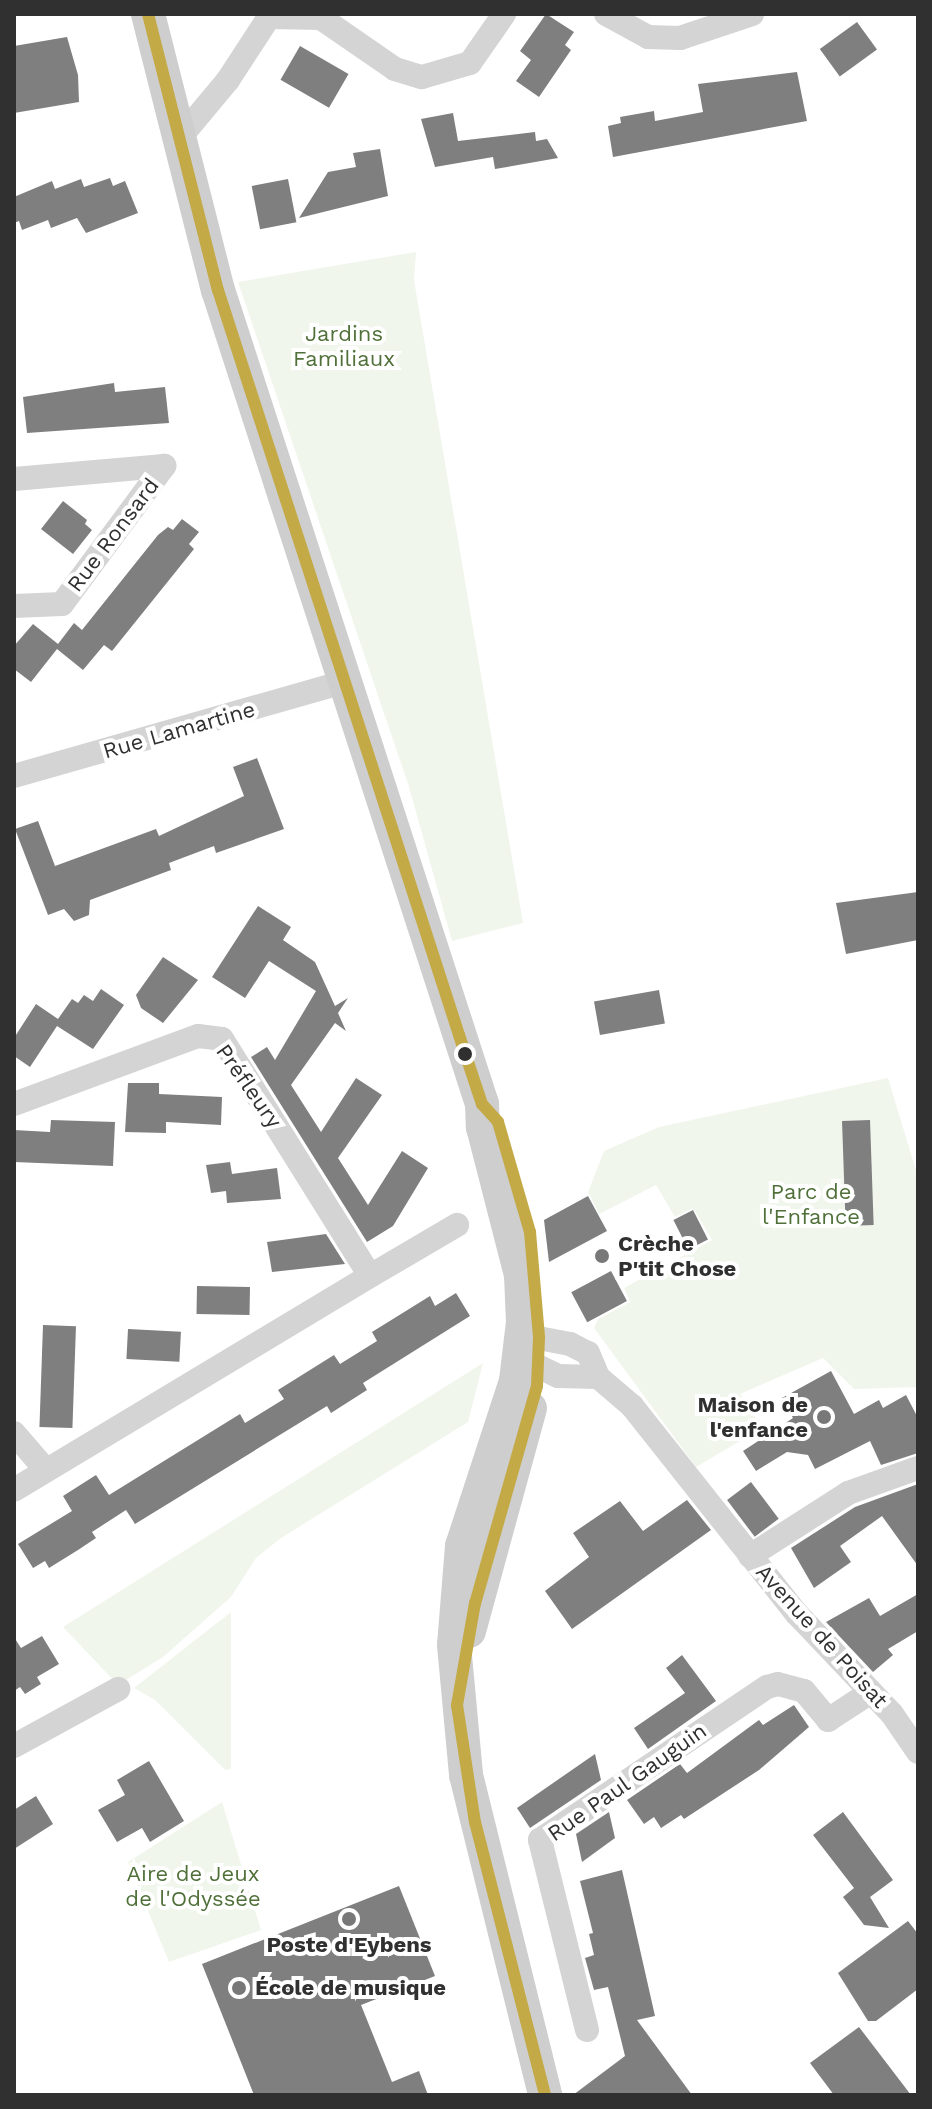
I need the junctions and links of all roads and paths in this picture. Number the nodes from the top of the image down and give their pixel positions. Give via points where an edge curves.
1 (148, 14) edge
2 (504, 14) edge
3 (606, 14) edge
4 (752, 14) edge
5 (178, 140) junction
6 (14, 479) edge
7 (14, 606) edge
8 (344, 682) junction
9 (14, 776) edge
10 (14, 1104) edge
11 (457, 1225) dead end
12 (370, 1276) junction
13 (530, 1349) junction
14 (598, 1377) junction
15 (14, 1433) edge
16 (44, 1468) junction
17 (918, 1468) edge
18 (14, 1490) edge
19 (750, 1556) junction
20 (118, 1689) dead end
21 (871, 1692) junction
22 (14, 1746) edge
23 (916, 1746) edge
24 (587, 2030) dead end
25 (545, 2095) edge

1 - 5 main road
2 - 5 street via 470,63 422,77 395,69 321,18 269,17 228,80
3 - 4 street via 648,37 680,38
5 - 8 main road via 218,290
6 - 7 street, Rue Ronsard via 164,466 62,604
8 - 9 street, Rue Lamartine
8 - 13 main road via 482,1104 483,1127 521,1275
10 - 12 street, Préfleury via 198,1036 222,1039
11 - 12 street
12 - 16 street
13 - 14 street via 558,1376
13 - 14 street, Avenue de Poisat via 588,1353
13 - 25 main road via 479,1485 458,1565 457,1684 461,1747 475,1822
14 - 19 street, Avenue de Poisat via 632,1406
15 - 16 street
16 - 18 street
17 - 19 street via 848,1493
19 - 21 street, Avenue de Poisat via 828,1650
20 - 22 street
21 - 23 street, Avenue de Poisat
21 - 24 street, Rue Paul Gauguin via 828,1720 804,1691 778,1684 767,1687 540,1840

